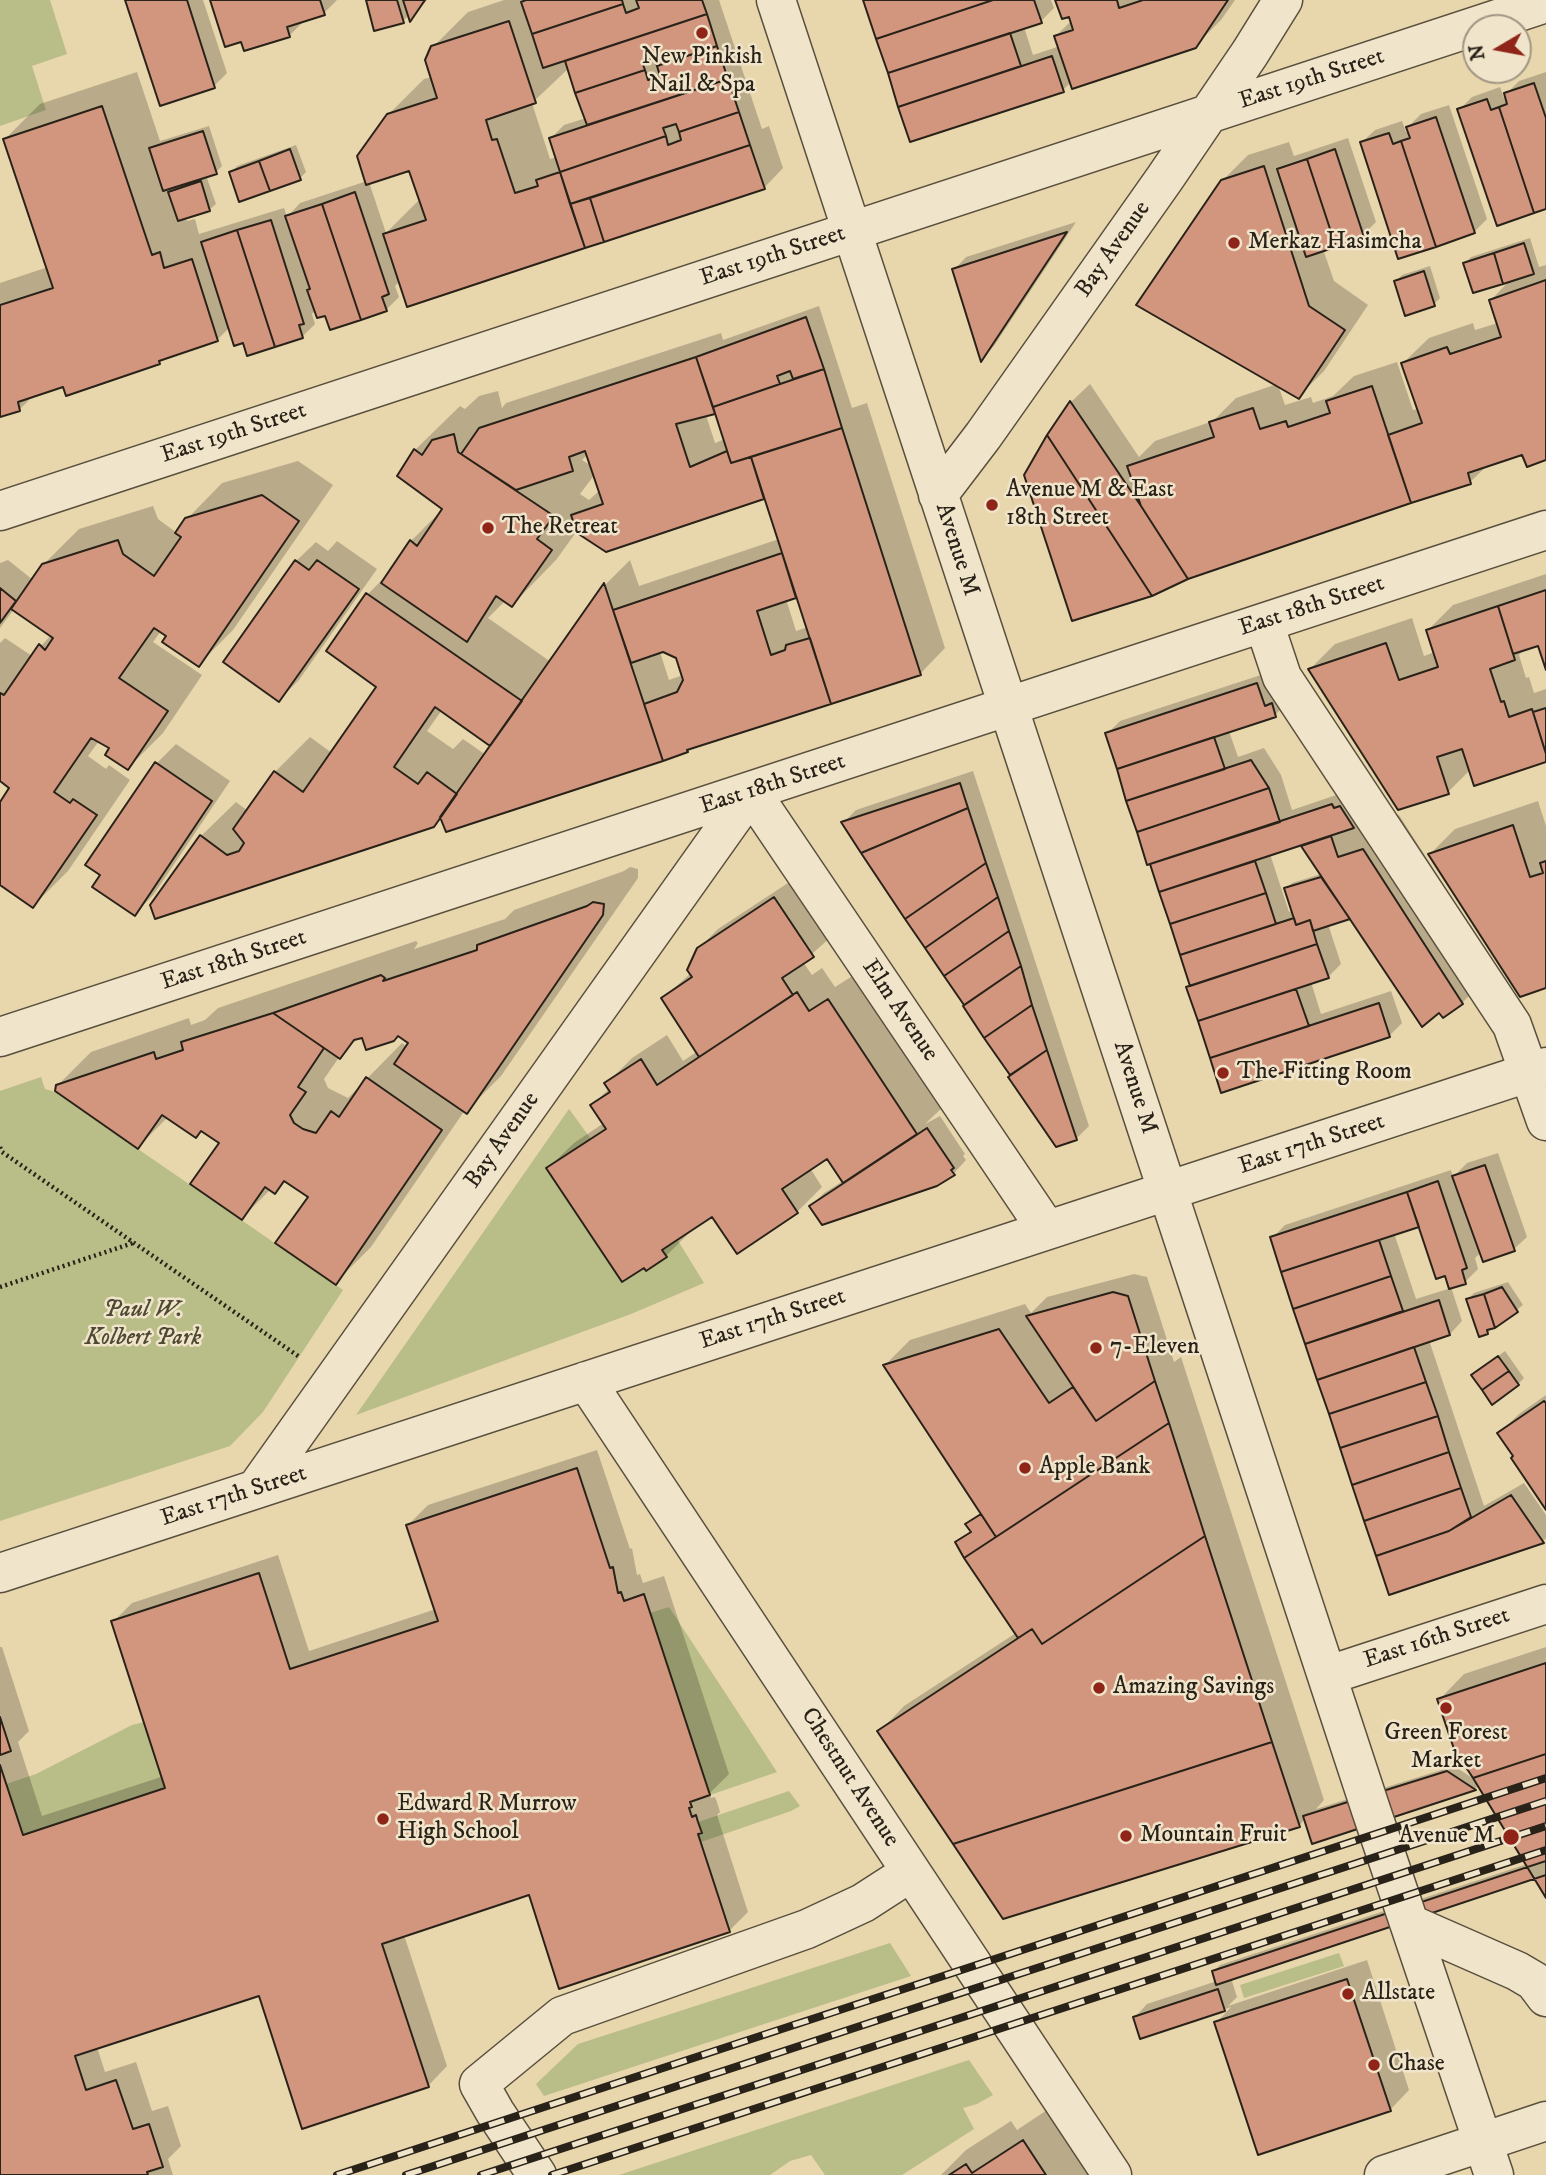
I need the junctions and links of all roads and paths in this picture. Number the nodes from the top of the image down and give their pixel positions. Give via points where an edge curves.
1 (776, 0) edge
2 (1283, 0) edge
3 (1546, 3) edge
4 (1207, 114) junction
5 (852, 232) junction
6 (937, 495) junction
7 (0, 511) edge
8 (1546, 530) edge
9 (1264, 623) junction
10 (1008, 707) junction
11 (751, 792) junction
12 (0, 1037) edge
13 (1537, 1070) edge
14 (1546, 1121) edge
15 (0, 1147) edge
16 (1169, 1192) junction
17 (1047, 1230) junction
18 (134, 1243) junction
19 (0, 1287) edge
20 (305, 1360) dead end
21 (586, 1381) junction
22 (256, 1489) junction
23 (0, 1573) edge
24 (1546, 1604) edge
25 (1329, 1675) junction
26 (911, 1872) junction
27 (1410, 1924) junction
28 (1546, 1997) edge
29 (1546, 2121) edge
30 (1488, 2159) edge
31 (537, 2175) edge
32 (1112, 2175) edge
33 (1384, 2175) edge

1 - 5 street, Avenue M
2 - 4 street, Bay Avenue
3 - 4 street, East 19th Street
4 - 5 street, East 19th Street
4 - 6 street, Bay Avenue
5 - 6 street, Avenue M
5 - 7 street, East 19th Street
6 - 10 street, Avenue M
8 - 9 street, East 18th Street
9 - 10 street, East 18th Street
9 - 13 street via 1282,677 1512,1025
10 - 11 street, East 18th Street
10 - 16 street, Avenue M
11 - 12 street, East 18th Street
11 - 17 street, Elm Avenue
11 - 22 street, Bay Avenue
13 - 14 street
13 - 16 street, East 17th Street
15 - 18 path
16 - 17 street, East 17th Street
16 - 25 street, Avenue M
17 - 21 street, East 17th Street
18 - 19 path
18 - 20 path
21 - 22 street, East 17th Street
21 - 26 street, Chestnut Avenue
22 - 23 street, East 17th Street
24 - 25 street, East 16th Street
25 - 27 street, Avenue M
26 - 31 street via 863,1903 807,1929 562,2017 479,2084
26 - 32 street, Chestnut Avenue
27 - 28 street via 1517,1971 1534,1981
27 - 30 street, Avenue M
29 - 30 street
30 - 33 street

